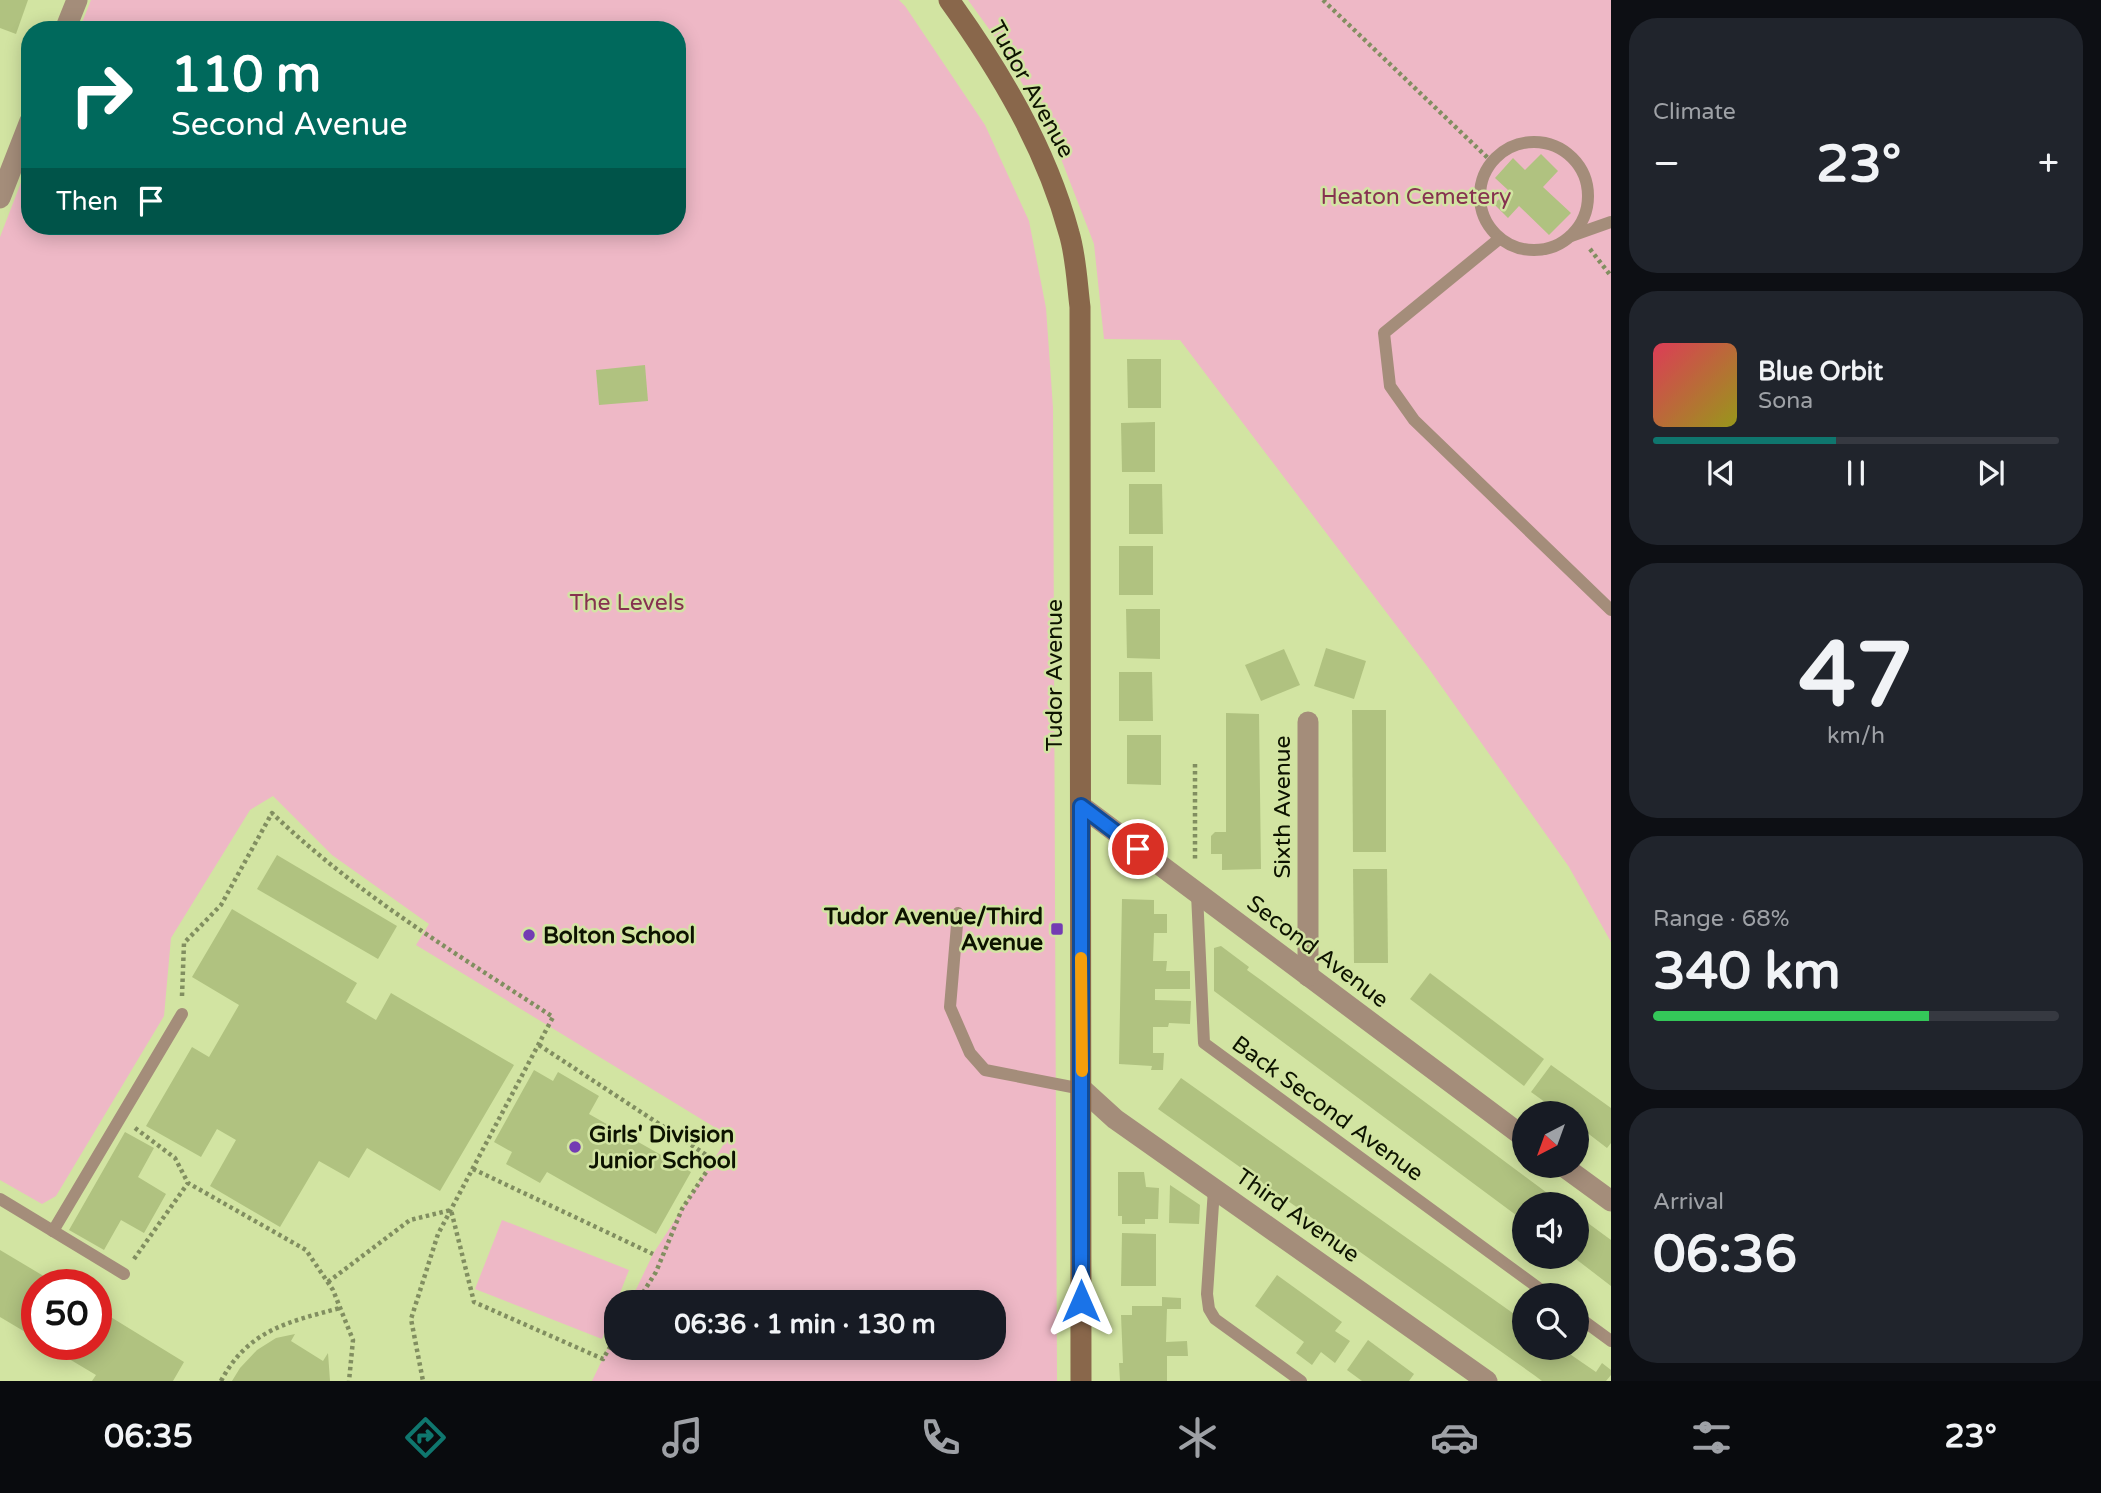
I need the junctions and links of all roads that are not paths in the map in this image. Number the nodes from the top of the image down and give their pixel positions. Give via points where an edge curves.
1 (77, 0) edge
2 (949, 0) edge
3 (69, 21) edge
4 (21, 144) edge
5 (0, 198) edge
6 (1611, 222) edge
7 (1576, 235) junction
8 (1499, 239) junction
9 (1611, 610) edge
10 (1308, 722) dead end
11 (1081, 806) junction
12 (1196, 893) junction
13 (958, 913) dead end
14 (1308, 976) junction
15 (182, 1014) road end
16 (1082, 1089) junction
17 (1512, 1128) edge
18 (1579, 1178) edge
19 (1214, 1189) junction
20 (0, 1199) edge
21 (1611, 1201) edge
22 (53, 1231) junction
23 (124, 1274) road end
24 (1532, 1283) edge
25 (1589, 1325) edge
26 (1611, 1341) edge
27 (1081, 1381) edge
28 (1301, 1381) edge
29 (1488, 1381) edge

1 - 3 street
2 - 11 main road, Tudor Avenue via 985,50 1020,113 1049,173 1070,235 1080,307
4 - 5 street
6 - 7 lane
7 - 8 lane via 1544,250 1512,247
7 - 8 lane via 1588,205 1582,170 1571,156 1539,141 1505,150 1491,161 1483,176 1480,210
8 - 9 lane via 1384,333 1390,386 1414,420
10 - 14 street, Sixth Avenue
11 - 12 street, Second Avenue
11 - 16 main road, Tudor Avenue
12 - 14 street, Second Avenue
12 - 24 lane, Back Second Avenue via 1204,1043
13 - 16 lane via 950,1007 970,1053 985,1070
14 - 17 street, Second Avenue
15 - 22 lane
16 - 19 street, Third Avenue via 1115,1119
16 - 27 main road, Tudor Avenue
18 - 21 street
19 - 28 lane via 1209,1309 1215,1319
19 - 29 street, Third Avenue
20 - 22 lane
22 - 23 lane
25 - 26 lane

